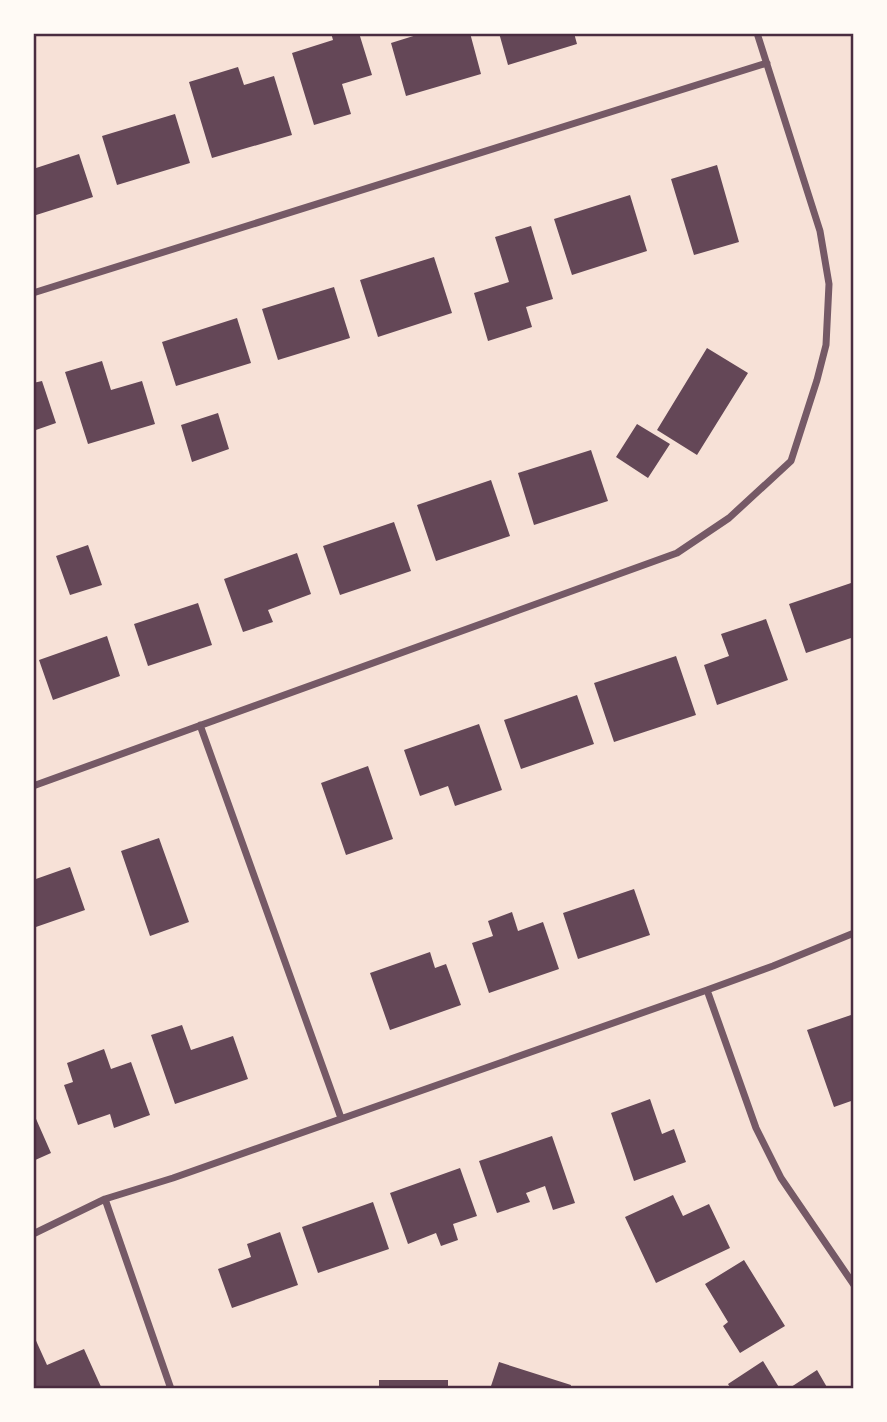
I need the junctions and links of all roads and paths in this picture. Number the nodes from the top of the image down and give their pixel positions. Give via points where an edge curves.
1 (757, 33) edge
2 (767, 63) junction
3 (33, 293) edge
4 (200, 725) junction
5 (33, 786) edge
6 (854, 933) edge
7 (707, 990) junction
8 (341, 1118) junction
9 (105, 1199) junction
10 (33, 1234) edge
11 (854, 1285) edge
12 (171, 1389) edge

1 - 2 street
2 - 3 street
2 - 4 street via 820,231 829,284 825,345 791,461 729,518 677,553
4 - 5 street
4 - 8 street
6 - 7 street
7 - 8 street
7 - 11 street via 756,1128 781,1178
8 - 9 street
9 - 10 street
9 - 12 street

